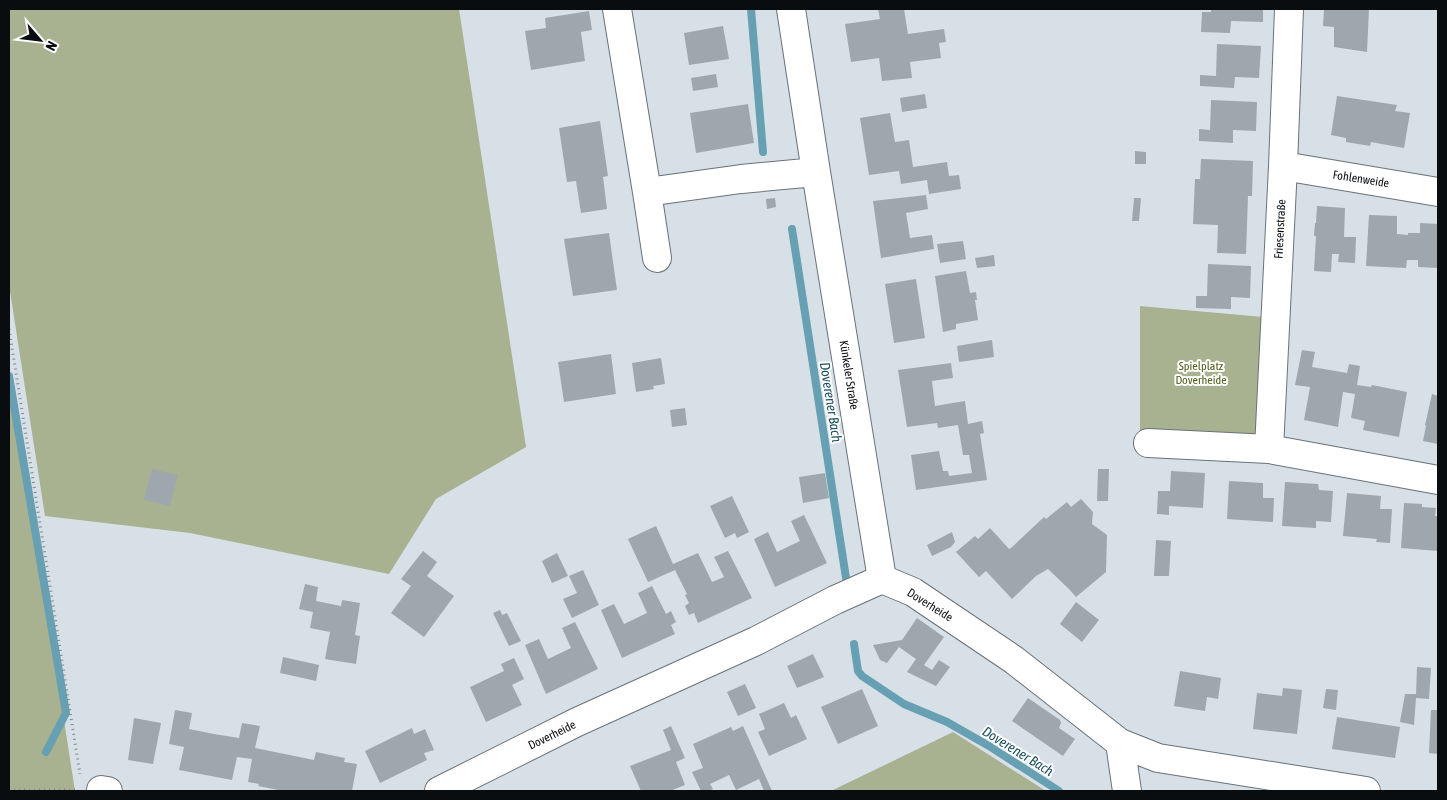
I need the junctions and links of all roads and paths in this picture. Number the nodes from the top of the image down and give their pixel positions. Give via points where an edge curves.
1 (617, 9) edge
2 (791, 9) edge
3 (1289, 9) edge
4 (1283, 166) junction
5 (816, 172) junction
6 (648, 192) junction
7 (1438, 192) edge
8 (657, 258) dead end
9 (9, 329) edge
10 (1148, 443) dead end
11 (1269, 449) junction
12 (1438, 480) edge
13 (873, 583) junction
14 (1120, 743) junction
15 (9, 790) edge
16 (97, 790) edge
17 (439, 791) edge
18 (1127, 791) edge
19 (1366, 791) edge

1 - 6 street
2 - 5 street, Künkeler Straße
3 - 4 street, Friesenstraße
4 - 7 street, Fohlenweide
4 - 11 street, Friesenstraße
5 - 6 street
5 - 13 street, Künkeler Straße
6 - 8 street
9 - 16 path
10 - 11 street
11 - 12 street
13 - 14 street, Doverheide via 914,592 1014,660
13 - 17 street, Doverheide
14 - 18 street
14 - 19 street, Doverheide via 1158,758
15 - 16 path

